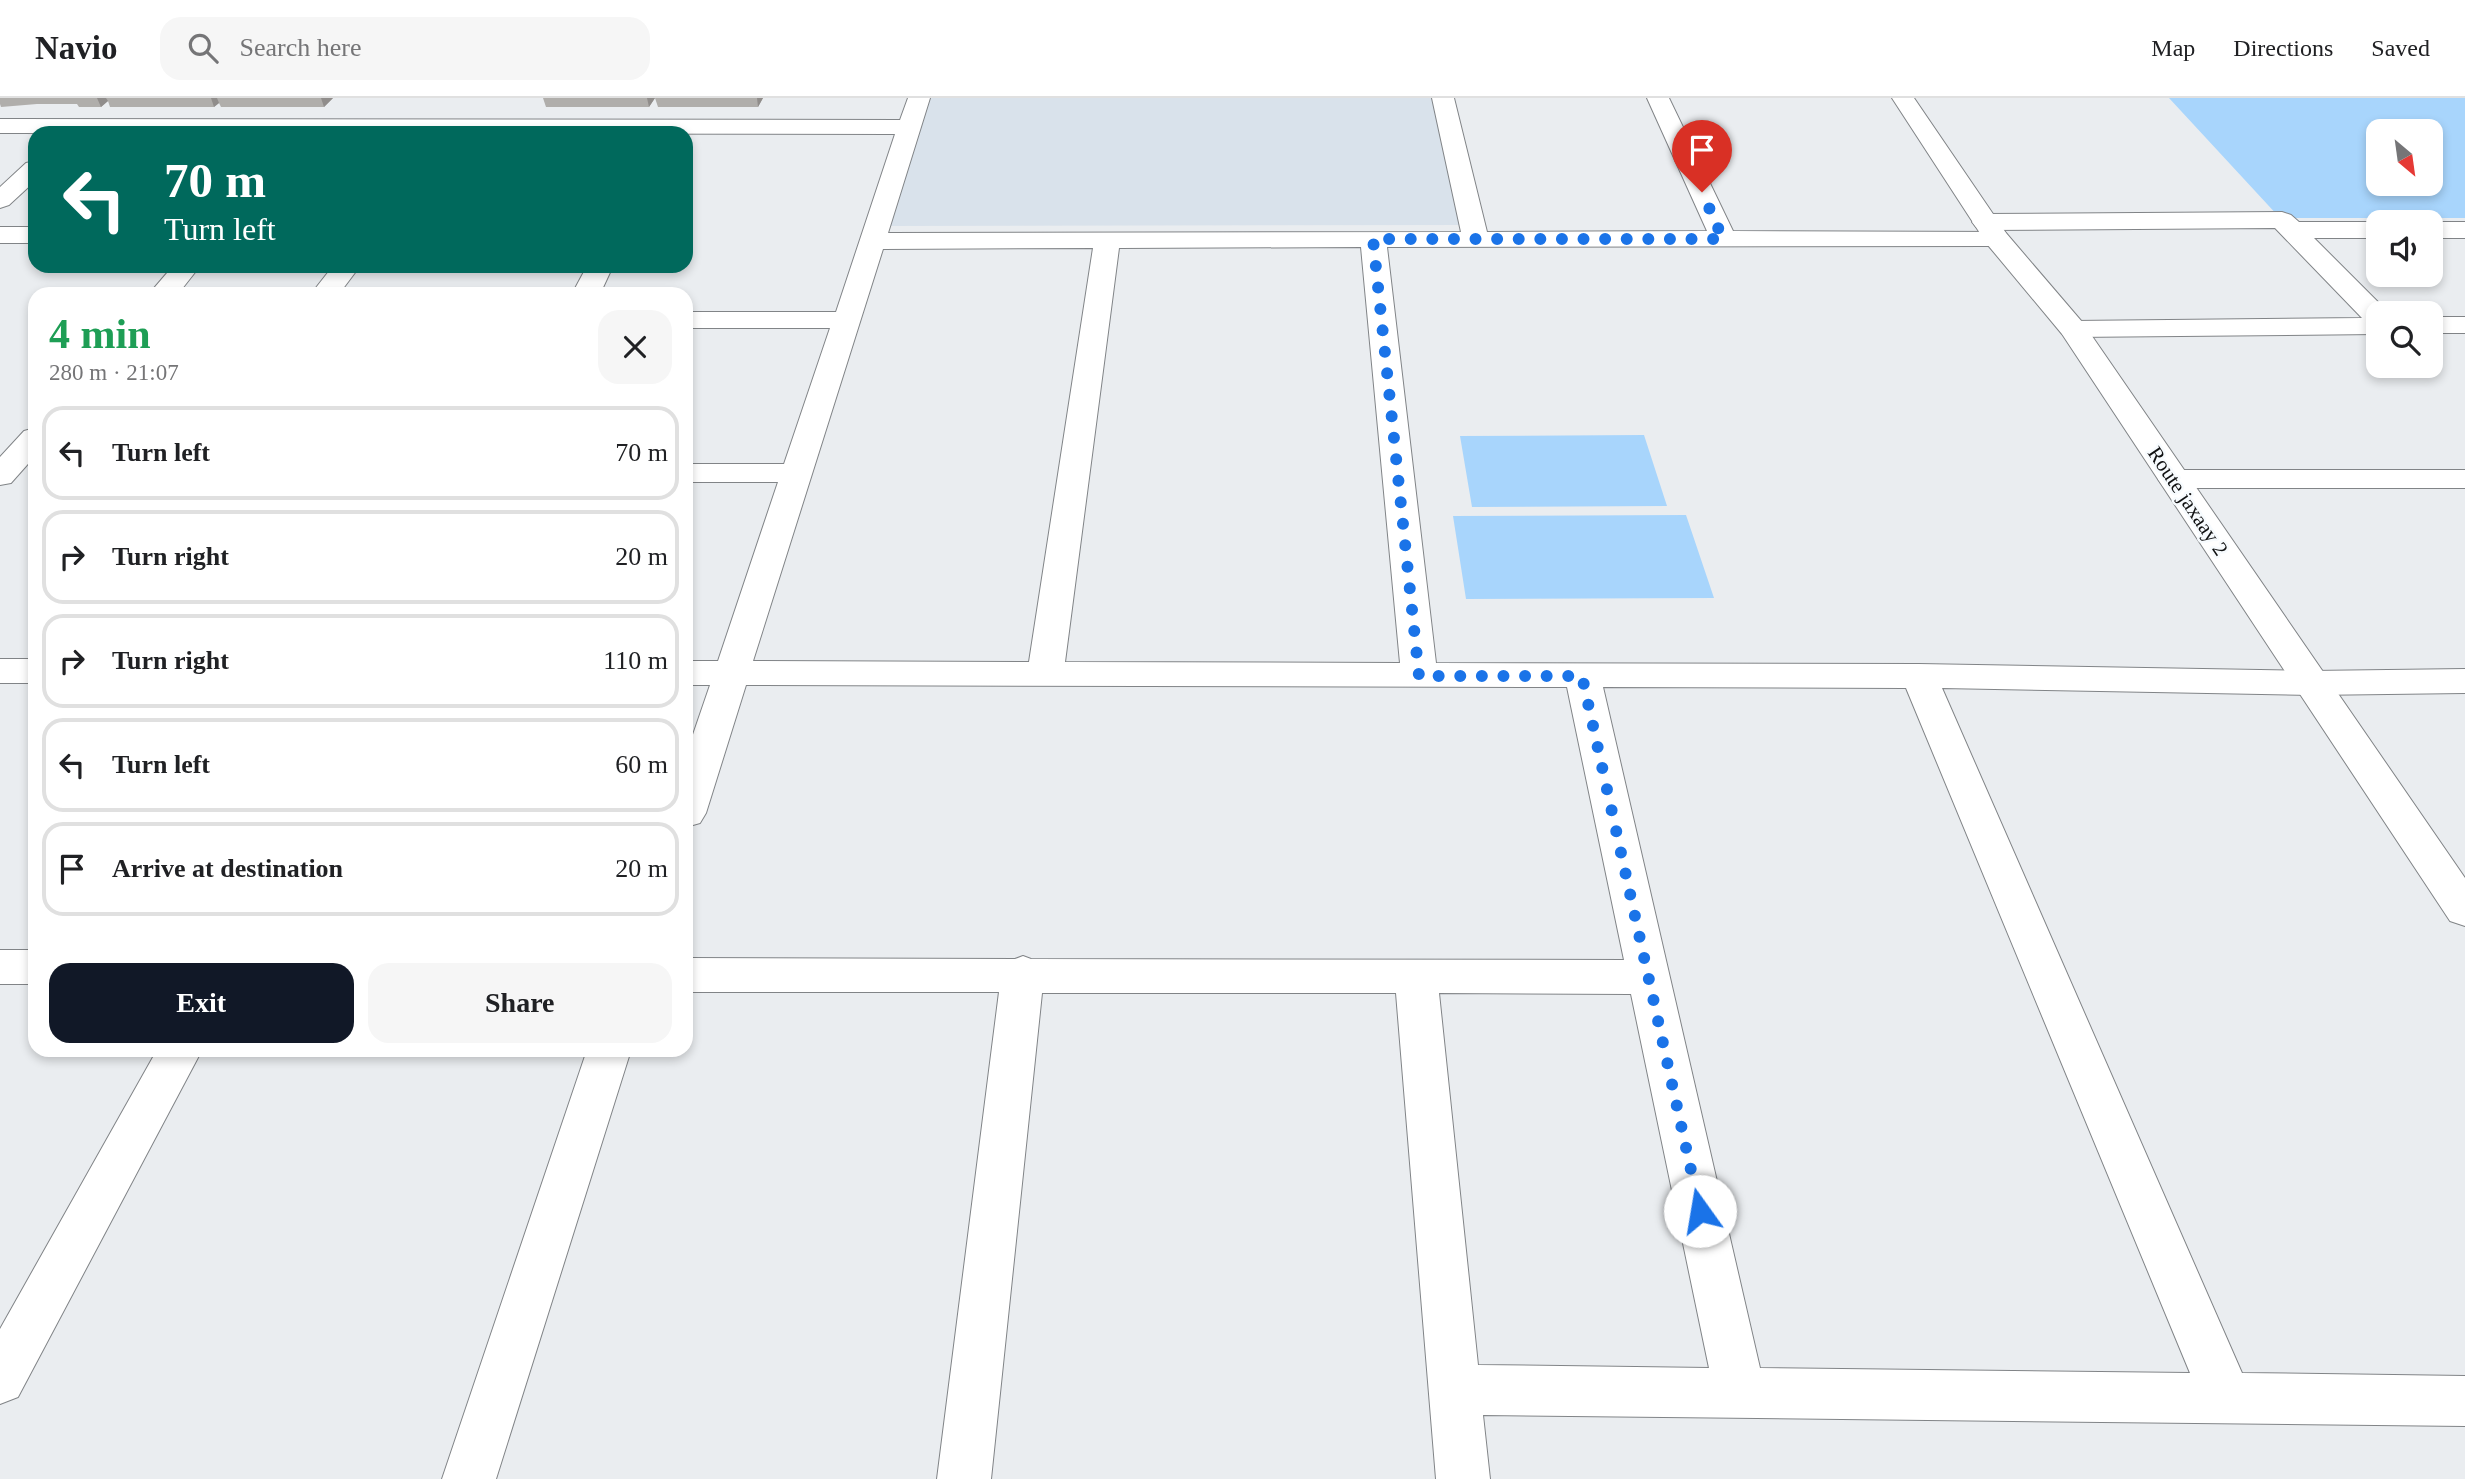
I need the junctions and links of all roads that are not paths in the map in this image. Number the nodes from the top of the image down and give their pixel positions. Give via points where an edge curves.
1 (919, 98) edge
2 (1443, 98) edge
3 (1658, 98) edge
4 (1903, 98) edge
5 (467, 108) dead end
6 (0, 126) edge
7 (453, 126) edge
8 (28, 127) edge
9 (909, 127) junction
10 (693, 130) edge
11 (28, 175) edge
12 (0, 200) edge
13 (1990, 230) junction
14 (2291, 230) junction
15 (2366, 230) edge
16 (2443, 230) edge
17 (2465, 230) edge
18 (0, 235) edge
19 (28, 235) edge
20 (1373, 239) junction
21 (1476, 239) junction
22 (1723, 239) junction
23 (1107, 240) junction
24 (872, 241) junction
25 (181, 273) edge
26 (342, 273) edge
27 (169, 287) edge
28 (330, 287) edge
29 (2366, 306) edge
30 (693, 320) edge
31 (846, 320) junction
32 (2443, 325) edge
33 (2465, 325) edge
34 (2366, 326) edge
35 (2073, 329) junction
36 (28, 444) edge
37 (28, 471) edge
38 (693, 472) edge
39 (797, 472) junction
40 (1, 473) edge
41 (2174, 479) junction
42 (2465, 479) edge
43 (0, 671) edge
44 (28, 671) edge
45 (693, 673) edge
46 (732, 673) junction
47 (1045, 674) junction
48 (1419, 676) junction
49 (1582, 676) junction
50 (1919, 676) junction
51 (2465, 681) edge
52 (2311, 683) junction
53 (693, 792) edge
54 (2465, 910) edge
55 (0, 967) edge
56 (28, 967) edge
57 (1023, 973) junction
58 (693, 975) edge
59 (1416, 976) junction
60 (1648, 977) junction
61 (176, 1057) edge
62 (607, 1057) edge
63 (0, 1379) edge
64 (1455, 1390) junction
65 (1740, 1392) junction
66 (2226, 1396) junction
67 (2465, 1401) edge
68 (469, 1479) edge
69 (964, 1479) edge
70 (1463, 1479) edge

1 - 9 street
2 - 21 street
3 - 22 street
4 - 13 street, Route jaxaay 2
5 - 7 street
6 - 8 street
9 - 10 street
9 - 24 street
11 - 12 street
13 - 14 street via 2282,220
13 - 22 street
13 - 35 street, Route jaxaay 2
14 - 15 street
14 - 29 street
16 - 17 street
18 - 19 street
20 - 21 street
20 - 23 street
20 - 48 street
21 - 22 street
23 - 24 street
23 - 47 street
24 - 31 street
25 - 27 street
26 - 28 street
30 - 31 street
31 - 39 street
32 - 33 street
34 - 35 street
35 - 41 street, Route jaxaay 2
36 - 40 street
37 - 40 street
38 - 39 street
39 - 46 street
41 - 42 street
41 - 52 street, Route jaxaay 2
43 - 44 street
45 - 46 street
46 - 47 street
46 - 53 street
47 - 48 street
48 - 49 street
49 - 50 street
49 - 60 street
50 - 52 street
50 - 66 street
51 - 52 street
52 - 54 street, Route jaxaay 2
55 - 56 street
57 - 58 street
57 - 59 street
57 - 69 street
59 - 60 street
59 - 64 street
60 - 65 street
61 - 63 street
62 - 68 street
64 - 65 street
64 - 70 street
65 - 66 street
66 - 67 street

